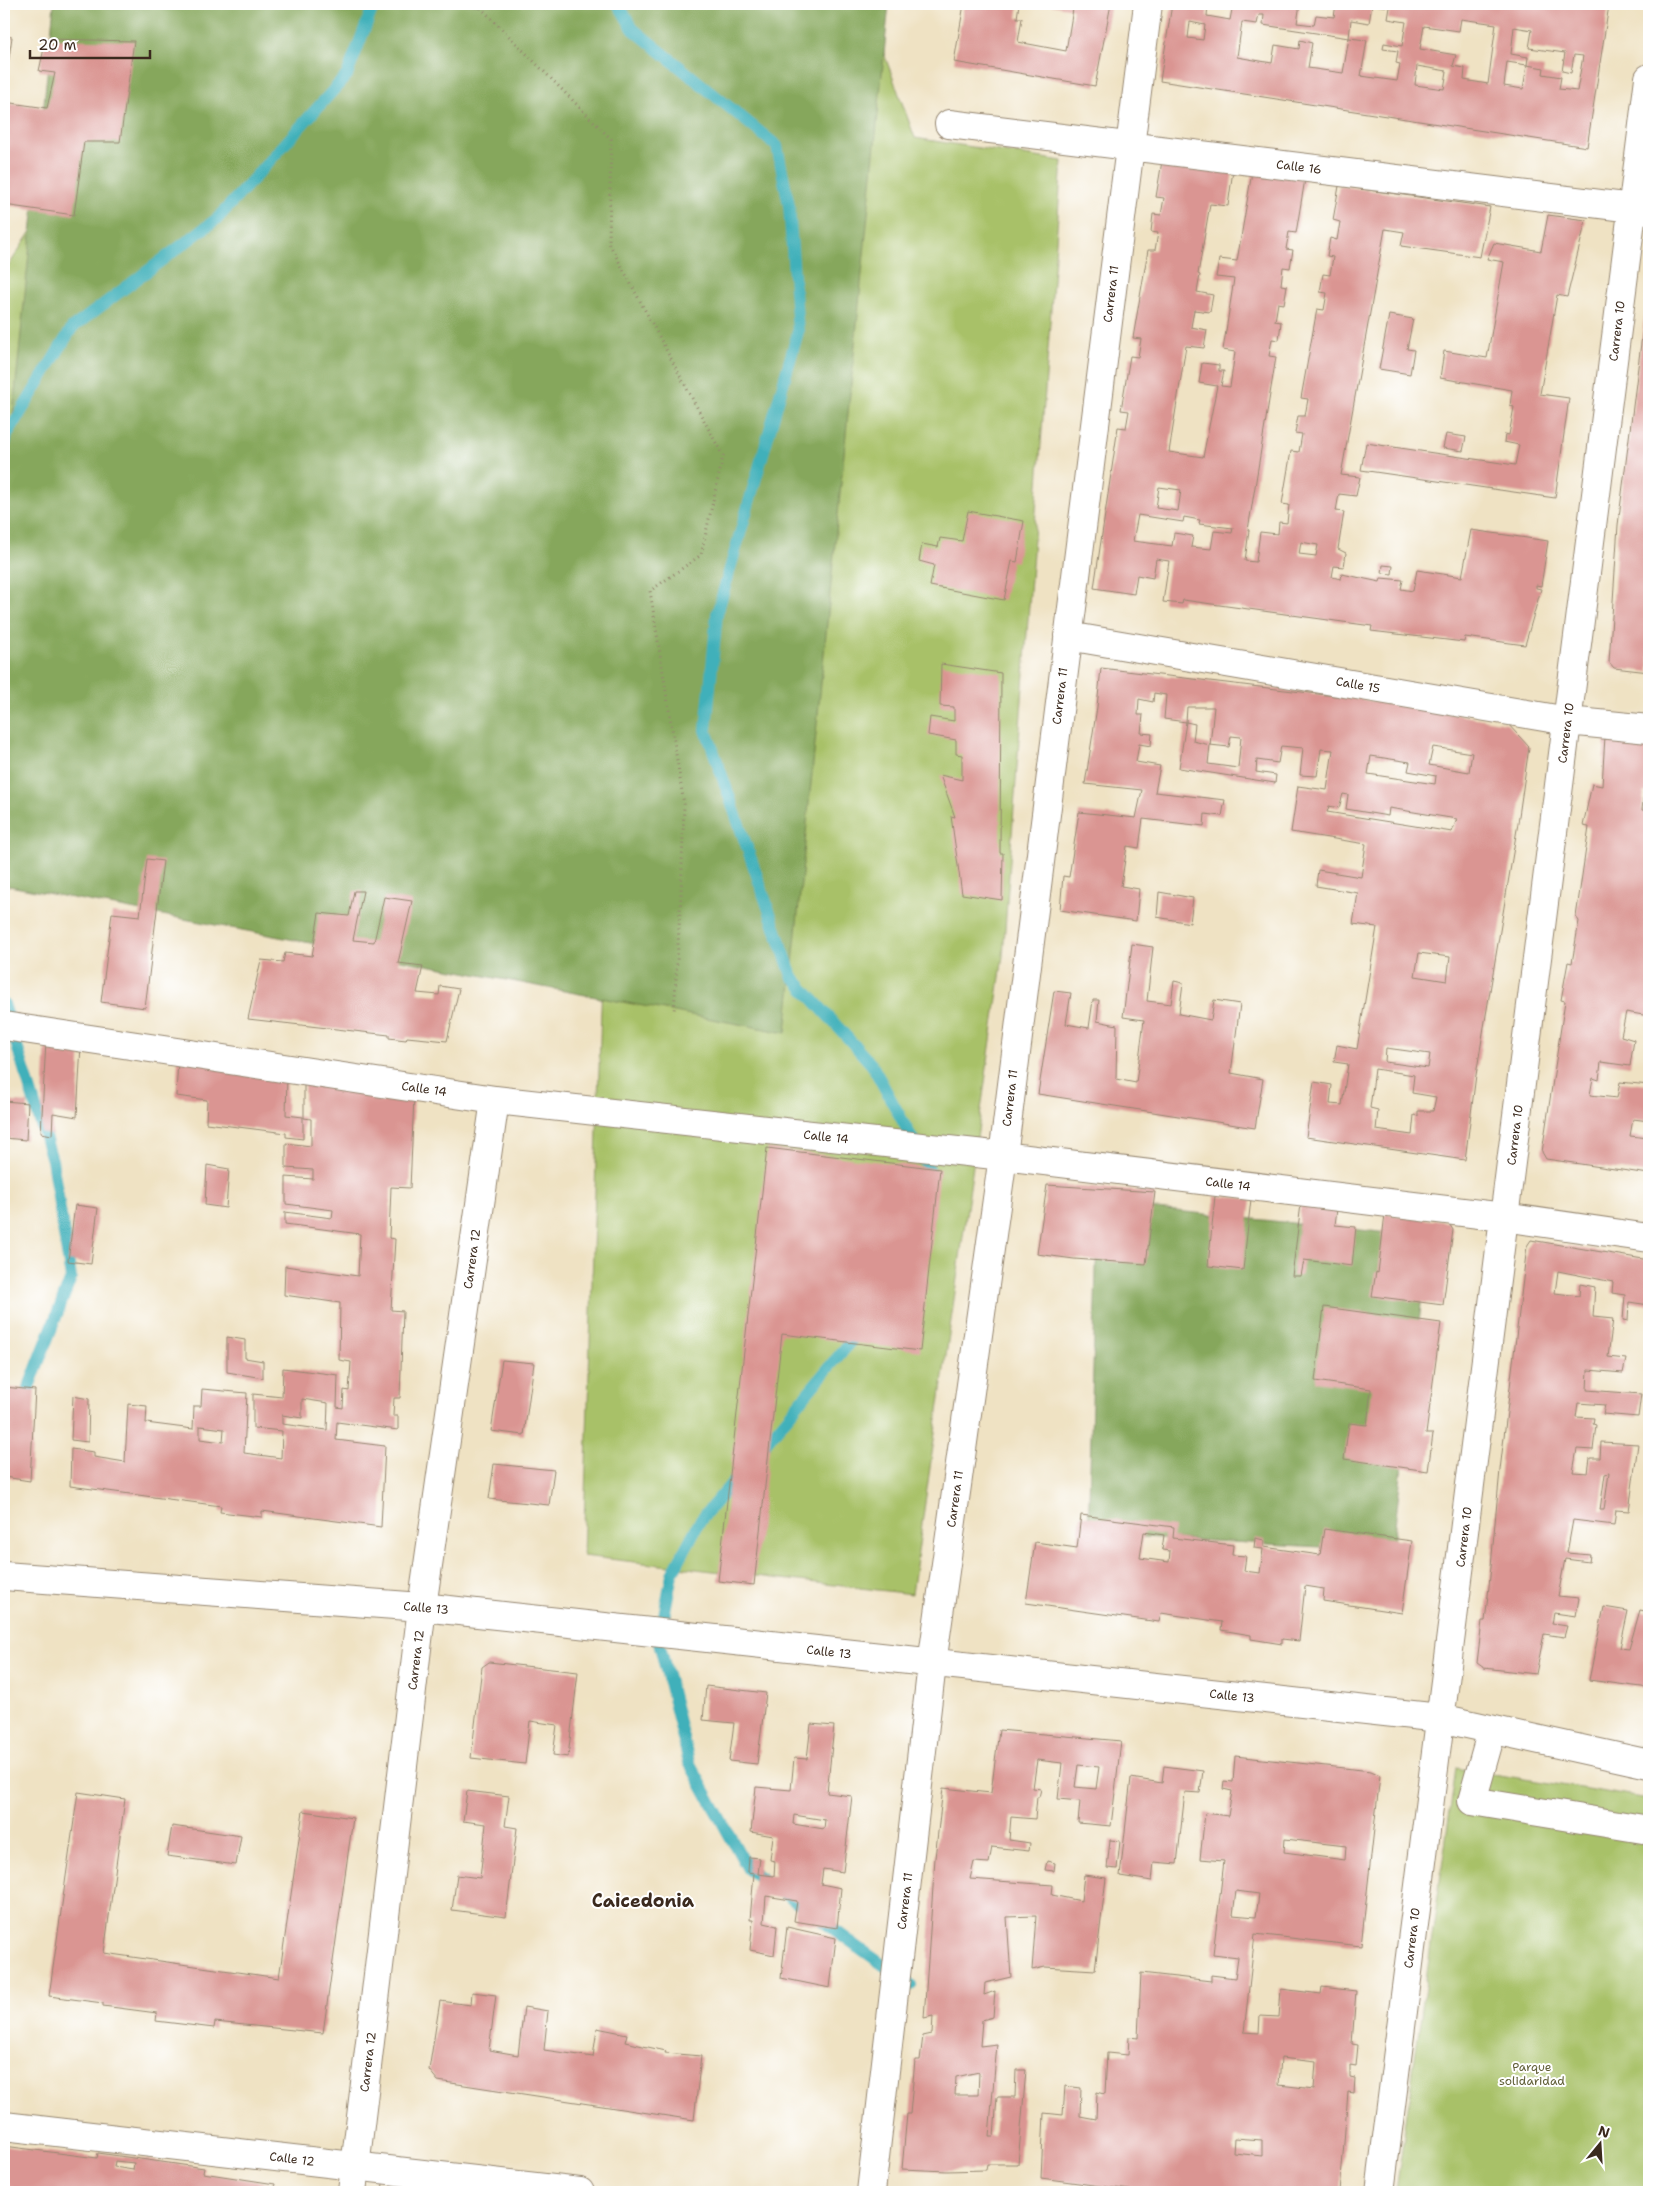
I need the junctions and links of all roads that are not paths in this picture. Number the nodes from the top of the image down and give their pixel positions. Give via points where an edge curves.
1 (1148, 4) edge
2 (1649, 78) edge
3 (949, 124) dead end
4 (1130, 146) junction
5 (1641, 209) edge
6 (1068, 636) junction
7 (1568, 721) junction
8 (1649, 729) edge
9 (4, 1026) edge
10 (495, 1100) junction
11 (1002, 1156) junction
12 (1504, 1217) junction
13 (1649, 1238) edge
14 (4, 1576) edge
15 (422, 1607) junction
16 (932, 1664) junction
17 (1440, 1718) junction
18 (1492, 1730) junction
19 (1649, 1764) edge
20 (1649, 1830) edge
21 (4, 2126) edge
22 (354, 2179) edge
23 (580, 2192) edge
24 (870, 2192) edge
25 (1380, 2192) edge

1 - 4 street, Carrera 11
2 - 5 street, Carrera 10
3 - 4 street, Calle 16
4 - 5 street, Calle 16
4 - 6 street, Carrera 11
5 - 7 street, Carrera 10
6 - 7 street, Calle 15
6 - 11 street, Carrera 11
7 - 8 street, Calle 15
7 - 12 street, Carrera 10
9 - 10 street, Calle 14
10 - 11 street, Calle 14
10 - 15 street, Carrera 12
11 - 12 street, Calle 14
11 - 16 street, Carrera 11
12 - 13 street, Calle 14
12 - 17 street, Carrera 10
14 - 15 street, Calle 13
15 - 16 street, Calle 13
15 - 22 street, Carrera 12
16 - 17 street, Calle 13
16 - 24 street, Carrera 11
17 - 18 street, Calle 13
17 - 25 street, Carrera 10
18 - 19 street, Calle 13
18 - 20 street via 1472,1801
21 - 22 street, Calle 12
22 - 23 street, Calle 12

